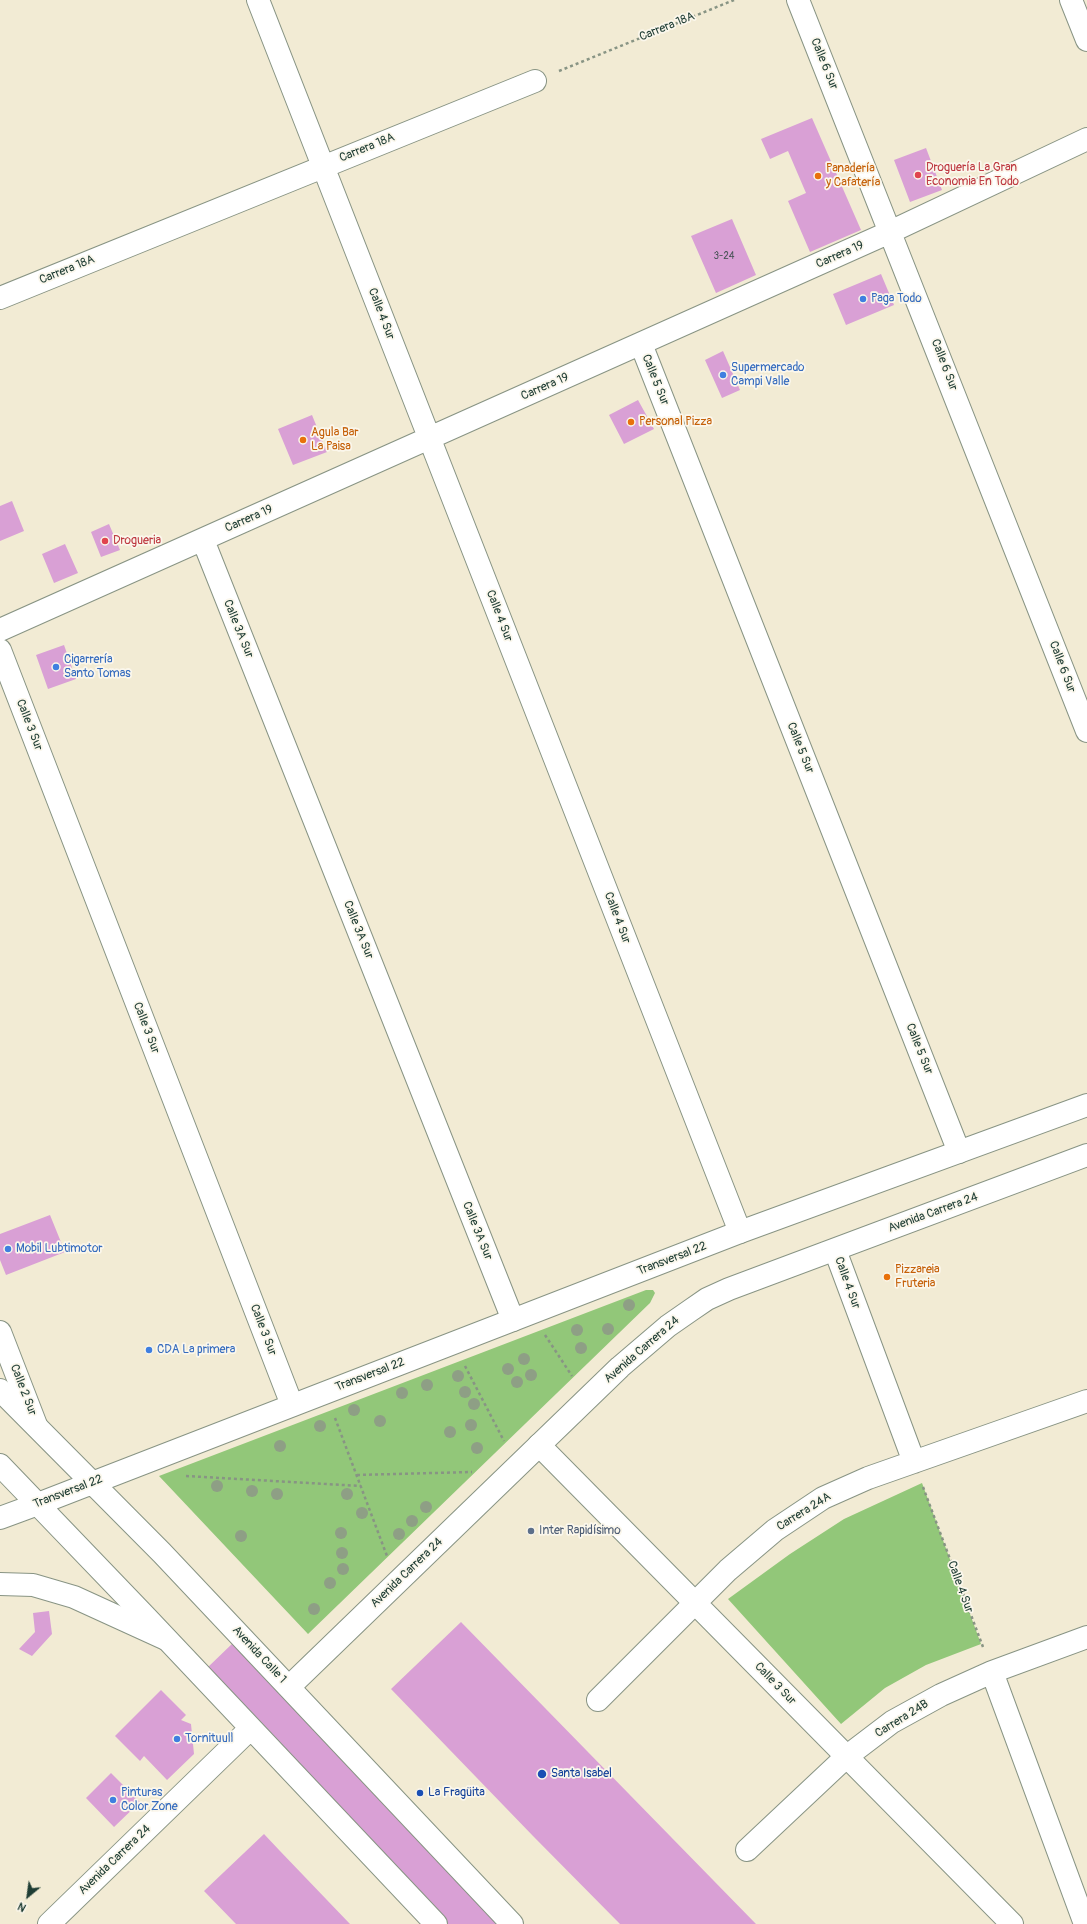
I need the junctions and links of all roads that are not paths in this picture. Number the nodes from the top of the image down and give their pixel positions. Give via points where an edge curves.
1 (258, 0) edge
2 (798, 0) edge
3 (1071, 0) edge
4 (1087, 40) edge
5 (535, 81) road end
6 (1087, 139) edge
7 (323, 166) junction
8 (890, 232) junction
9 (0, 298) edge
10 (641, 344) junction
11 (429, 438) junction
12 (203, 540) junction
13 (0, 630) edge
14 (0, 650) edge
15 (1087, 731) edge
16 (1087, 1105) edge
17 (959, 1152) junction
18 (1087, 1155) edge
19 (740, 1232) junction
20 (835, 1250) junction
21 (513, 1320) junction
22 (0, 1332) edge
23 (0, 1390) edge
24 (1087, 1401) edge
25 (292, 1405) junction
26 (36, 1425) junction
27 (539, 1445) junction
28 (914, 1462) junction
29 (0, 1465) edge
30 (94, 1482) junction
31 (38, 1504) junction
32 (0, 1518) edge
33 (0, 1584) edge
34 (696, 1604) junction
35 (1087, 1637) edge
36 (166, 1639) junction
37 (992, 1672) junction
38 (289, 1687) junction
39 (598, 1700) dead end
40 (250, 1729) junction
41 (846, 1757) junction
42 (747, 1850) dead end
43 (49, 1924) edge
44 (436, 1924) edge
45 (512, 1924) edge
46 (1012, 1924) edge
47 (1085, 1924) edge

1 - 7 street, Calle 4 Sur
2 - 8 street, Calle 6 Sur
3 - 4 street
5 - 7 street, Carrera 18A
6 - 8 street, Carrera 19
7 - 9 street, Carrera 18A
7 - 11 street, Calle 4 Sur
8 - 10 street, Carrera 19
8 - 15 street, Calle 6 Sur
10 - 11 street, Carrera 19
10 - 17 street, Calle 5 Sur
11 - 12 street, Carrera 19
11 - 19 street, Calle 4 Sur
12 - 13 street, Carrera 19
12 - 21 street, Calle 3A Sur
14 - 25 street, Calle 3 Sur
16 - 17 street
17 - 19 street
18 - 20 street, Avenida Carrera 24
19 - 21 street, Transversal 22
20 - 27 street, Avenida Carrera 24 via 707,1299 668,1326 620,1367
20 - 28 street, Calle 4 Sur
21 - 25 street, Transversal 22
22 - 26 street, Calle 2 Sur
23 - 26 street, Avenida Calle 1
24 - 28 street, Carrera 24A
25 - 30 street, Transversal 22
26 - 30 street, Avenida Calle 1
27 - 34 street, Calle 3 Sur
27 - 38 street, Avenida Carrera 24
28 - 34 street, Carrera 24A via 868,1478 823,1498 775,1530 728,1570
29 - 31 street
30 - 31 street, Transversal 22
30 - 38 street, Avenida Calle 1
31 - 32 street, Transversal 22
31 - 36 street
33 - 36 street via 33,1585 74,1597
34 - 39 street, Carrera 24A
34 - 41 street, Calle 3 Sur
35 - 37 street, Carrera 24B
36 - 40 street
37 - 41 street, Carrera 24B via 941,1695 892,1722
37 - 47 street
38 - 45 street, Avenida Calle 1
40 - 43 street, Avenida Carrera 24
40 - 44 street
41 - 42 street, Carrera 24B
41 - 46 street, Calle 3 Sur

